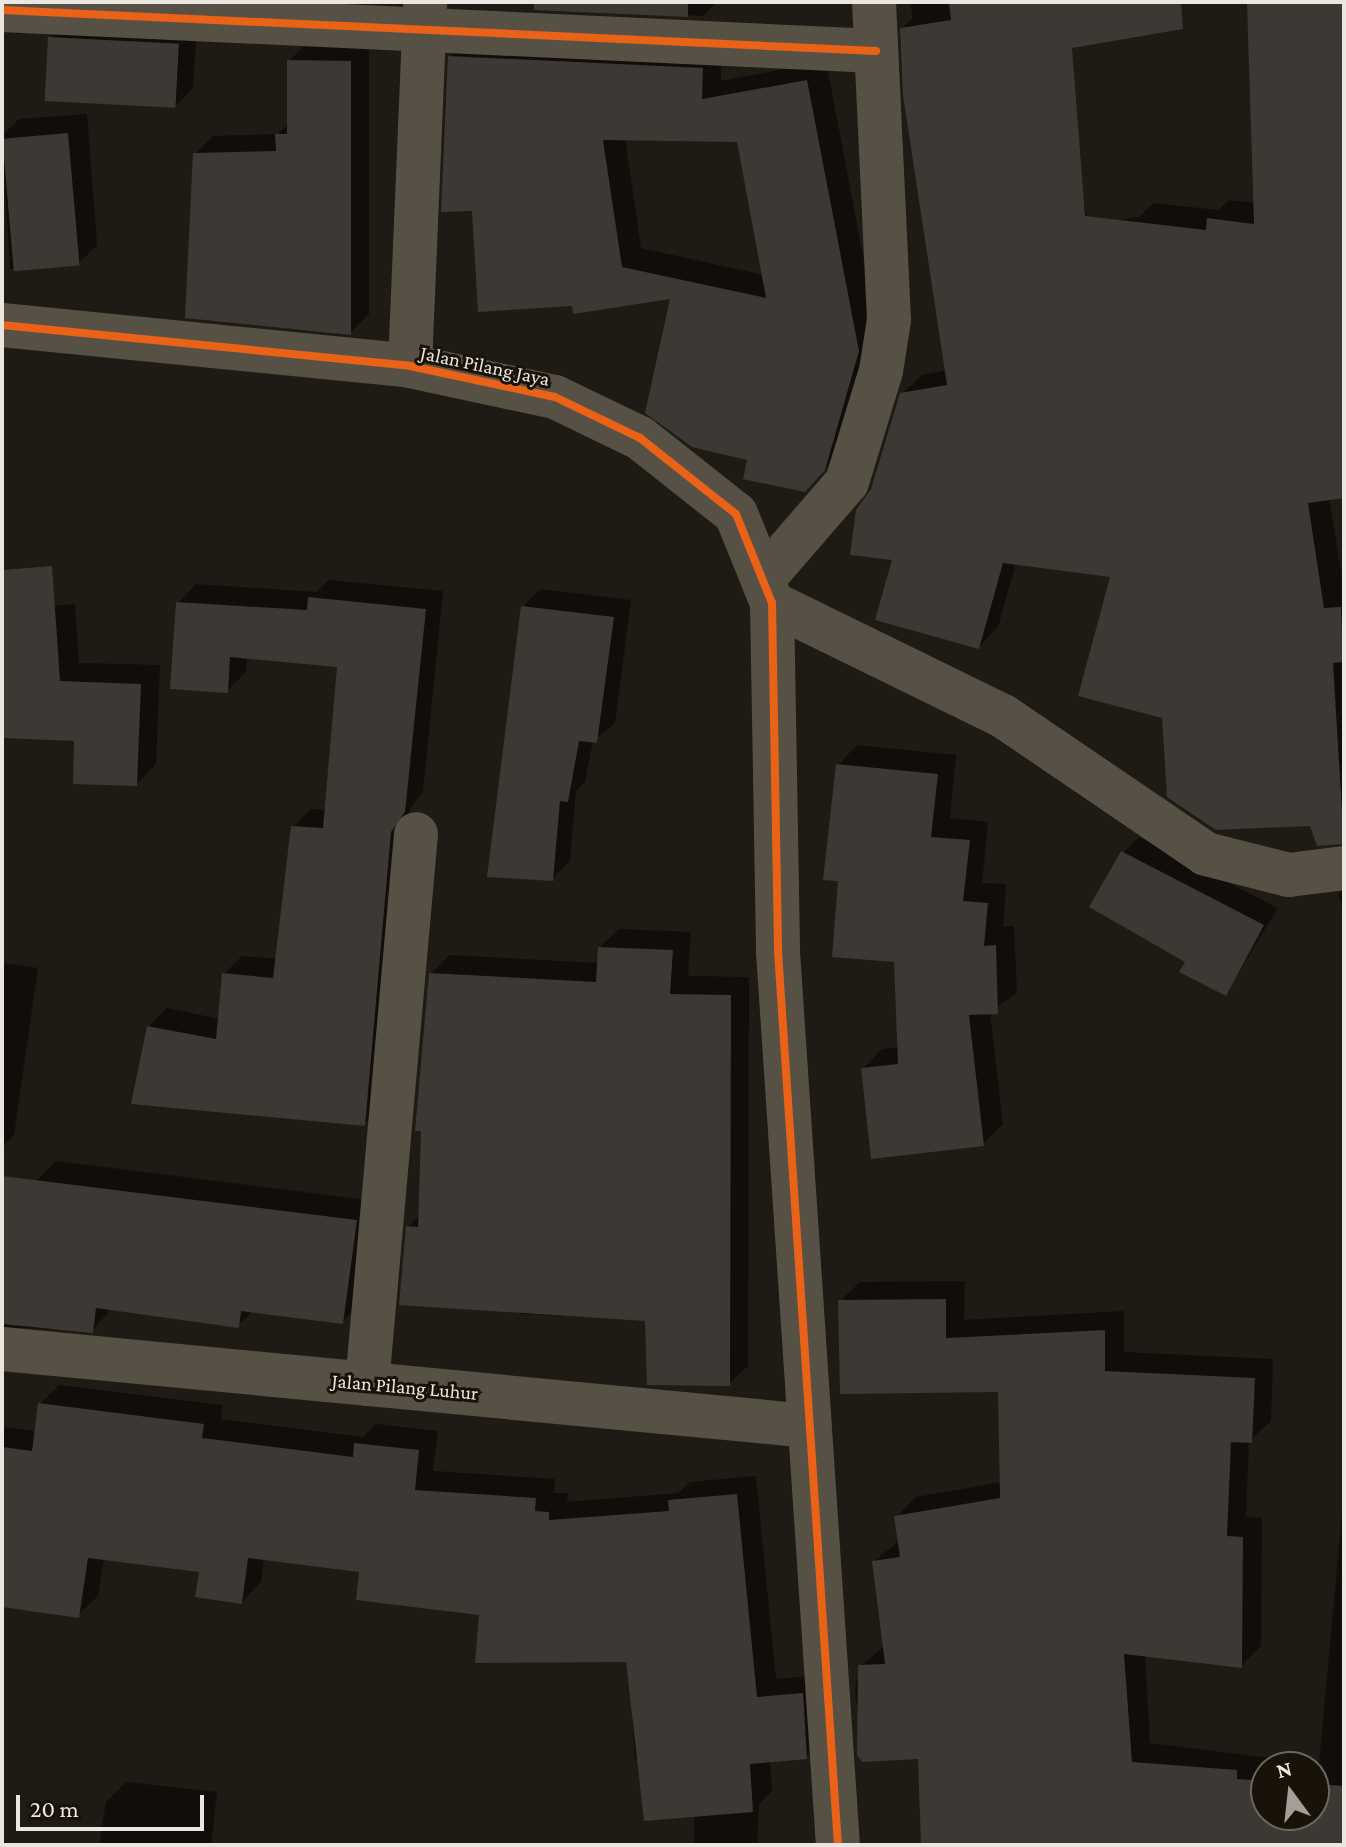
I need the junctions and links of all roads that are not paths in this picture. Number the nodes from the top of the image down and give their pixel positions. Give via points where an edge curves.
1 (874, 2) edge
2 (2, 10) edge
3 (424, 16) edge
4 (876, 51) junction
5 (2, 325) edge
6 (410, 366) junction
7 (767, 591) junction
8 (416, 834) dead end
9 (1344, 868) edge
10 (2, 1349) edge
11 (367, 1384) junction
12 (809, 1426) junction
13 (838, 1845) edge

1 - 4 street
2 - 3 street
3 - 4 street
3 - 6 street
4 - 7 street via 889,320 881,371 847,482
5 - 6 street, Jalan Pilang Jaya
6 - 7 street, Jalan Pilang Jaya via 555,397 640,438 736,514
7 - 9 street via 1003,716 1206,854 1289,875
7 - 12 street via 778,952
8 - 11 street
10 - 11 street, Jalan Pilang Luhur
11 - 12 street, Jalan Pilang Luhur
12 - 13 street

